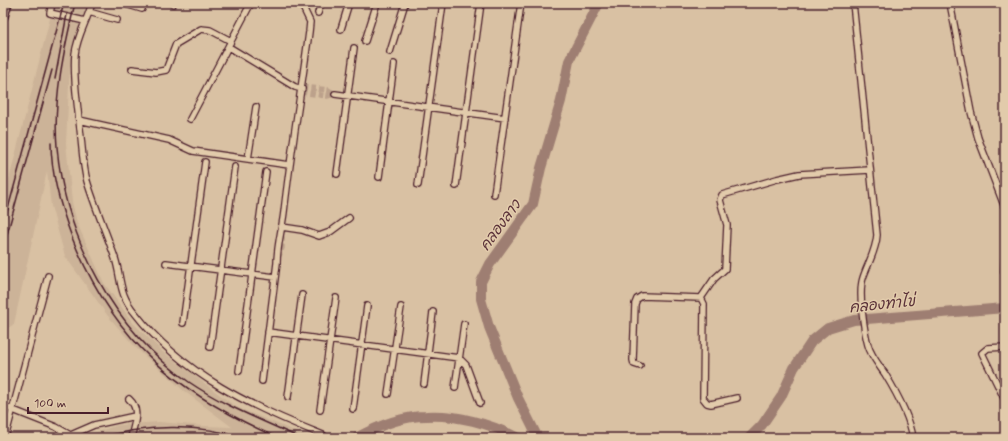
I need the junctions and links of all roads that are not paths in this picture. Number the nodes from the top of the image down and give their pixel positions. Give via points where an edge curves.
1 (7, 3) edge
2 (52, 3) edge
3 (92, 3) edge
4 (122, 3) edge
5 (251, 3) edge
6 (301, 3) edge
7 (321, 3) edge
8 (349, 3) edge
9 (377, 3) edge
10 (443, 3) edge
11 (481, 3) edge
12 (521, 3) edge
13 (853, 3) edge
14 (950, 3) edge
15 (405, 4) edge
16 (142, 9) dead end
17 (89, 12) junction
18 (318, 12) dead end
19 (3, 16) edge
20 (117, 20) dead end
21 (85, 21) junction
22 (341, 29) dead end
23 (365, 42) dead end
24 (230, 44) junction
25 (354, 48) dead end
26 (390, 52) dead end
27 (394, 64) dead end
28 (132, 69) dead end
29 (302, 89) junction
30 (335, 94) dead end
31 (347, 95) junction
32 (389, 101) junction
33 (256, 107) dead end
34 (430, 107) junction
35 (466, 112) junction
36 (505, 118) junction
37 (190, 119) dead end
38 (79, 120) junction
39 (248, 159) junction
40 (205, 162) dead end
41 (289, 165) junction
42 (235, 167) dead end
43 (870, 170) junction
44 (266, 172) dead end
45 (337, 174) dead end
46 (379, 177) dead end
47 (418, 185) dead end
48 (456, 186) dead end
49 (494, 194) dead end
50 (1005, 208) edge
51 (349, 218) dead end
52 (282, 227) junction
53 (1005, 257) edge
54 (166, 263) dead end
55 (190, 266) junction
56 (221, 270) junction
57 (1004, 271) dead end
58 (253, 274) junction
59 (48, 276) dead end
60 (275, 277) junction
61 (302, 295) dead end
62 (336, 298) dead end
63 (701, 298) junction
64 (367, 306) dead end
65 (401, 307) dead end
66 (433, 312) dead end
67 (183, 323) dead end
68 (464, 324) dead end
69 (268, 332) junction
70 (296, 336) junction
71 (329, 340) junction
72 (361, 344) junction
73 (1005, 346) edge
74 (210, 347) dead end
75 (395, 349) junction
76 (428, 354) junction
77 (459, 358) junction
78 (640, 366) dead end
79 (239, 371) dead end
80 (262, 381) dead end
81 (424, 384) dead end
82 (456, 388) dead end
83 (388, 394) dead end
84 (288, 397) dead end
85 (737, 398) dead end
86 (128, 399) dead end
87 (1005, 400) edge
88 (480, 403) dead end
89 (3, 406) edge
90 (13, 409) junction
91 (353, 409) dead end
92 (320, 410) dead end
93 (135, 416) junction
94 (70, 435) junction
95 (323, 435) dead end
96 (5, 438) edge
97 (64, 438) edge
98 (131, 438) edge
99 (913, 438) edge

1 - 19 main road
2 - 21 street via 50,13
3 - 17 street
4 - 16 street
5 - 24 street
6 - 29 street via 310,22
7 - 18 street
8 - 22 street
9 - 23 street
10 - 34 street
11 - 35 street
12 - 36 street
13 - 43 street
14 - 50 street via 971,112 978,138
15 - 26 street
17 - 20 street
17 - 21 street
21 - 38 street via 75,60 74,79
24 - 28 street via 210,30 201,29 176,44 166,70 156,72
24 - 29 street via 294,87
24 - 37 street
25 - 31 street
27 - 32 street
29 - 41 street
30 - 31 street
31 - 32 street
31 - 45 street
32 - 34 street
32 - 46 street
33 - 39 street
34 - 35 street
34 - 47 street
35 - 36 street
35 - 48 street
36 - 49 street
38 - 39 street via 169,140 193,151
38 - 95 street via 87,179 115,258 122,292 135,314 160,342 198,374 238,398
39 - 41 street
40 - 55 street
41 - 52 street
42 - 56 street
43 - 63 street via 799,174 722,195 720,200 727,224 725,269 714,279
43 - 99 street via 876,242 863,279 866,339 871,353 901,405
44 - 58 street
51 - 52 street via 330,232 319,236
52 - 60 street via 277,247
53 - 57 street
54 - 55 street
55 - 56 street
55 - 67 street
56 - 58 street
56 - 74 street
58 - 60 street
58 - 79 street
59 - 90 street
60 - 69 street
61 - 70 street
62 - 71 street
63 - 78 street via 642,296 637,299 633,360 634,364
63 - 85 street via 704,304 703,398 711,404
64 - 72 street
65 - 75 street
66 - 76 street
68 - 77 street
69 - 70 street
69 - 80 street
70 - 71 street
70 - 84 street
71 - 72 street
71 - 92 street
72 - 75 street
72 - 91 street
73 - 87 street via 988,348 982,353
75 - 76 street
75 - 83 street
76 - 77 street
76 - 81 street
77 - 82 street
77 - 88 street via 466,365
86 - 93 street via 135,405
89 - 90 street
90 - 94 street
90 - 96 street
93 - 94 street via 106,422
93 - 98 street
94 - 97 street

